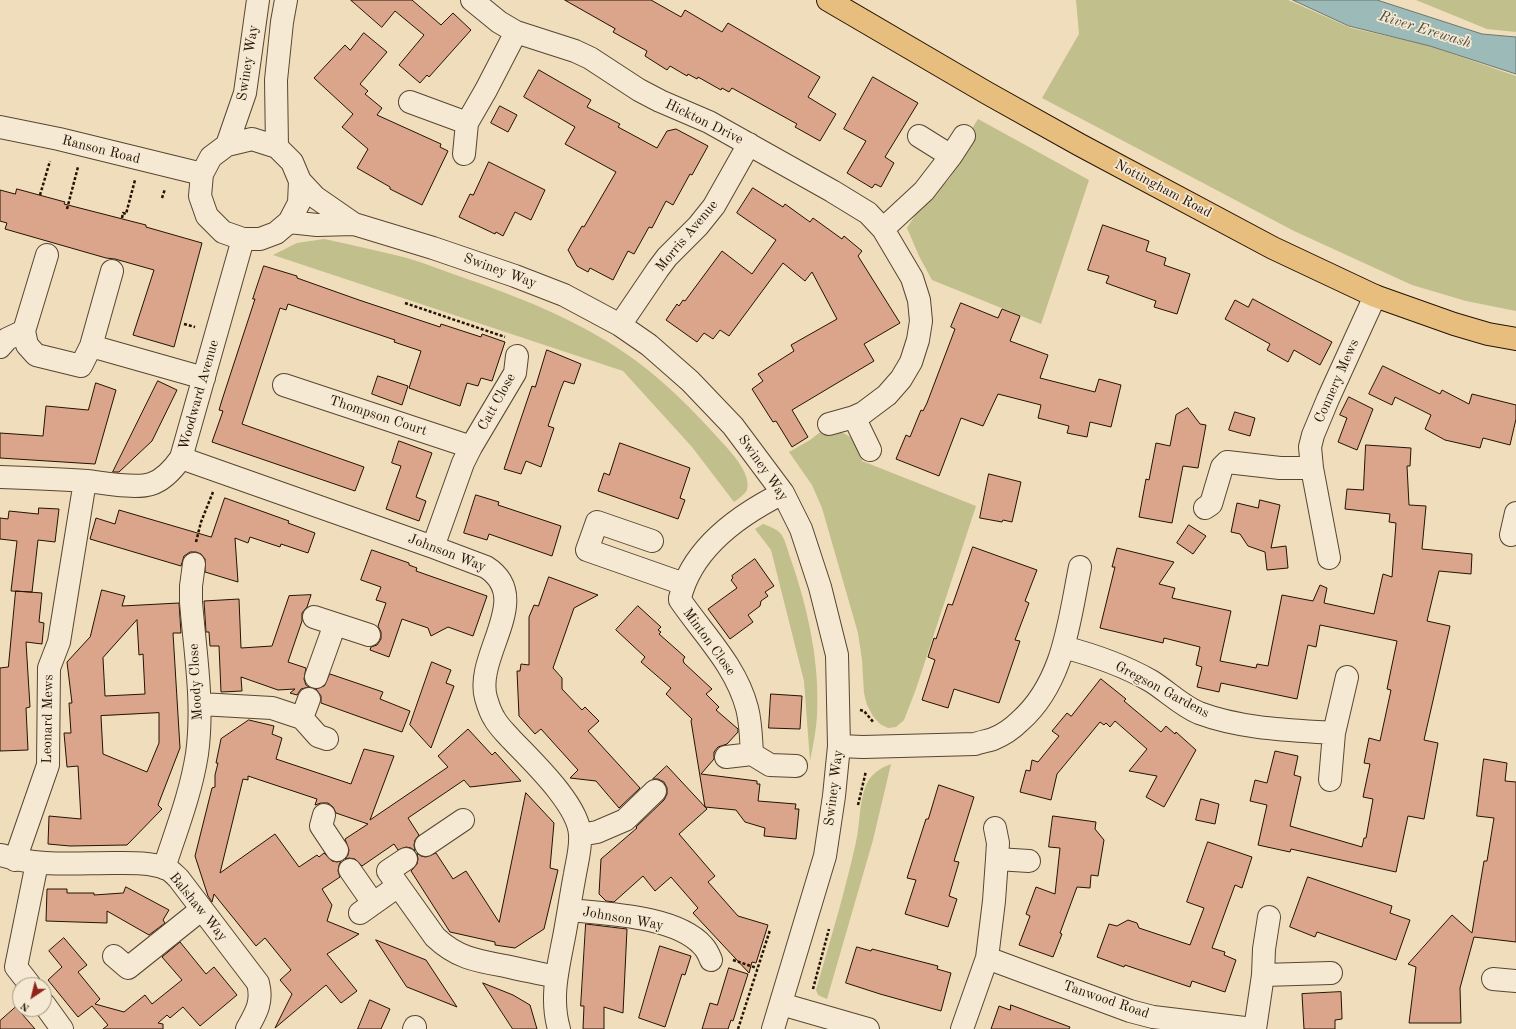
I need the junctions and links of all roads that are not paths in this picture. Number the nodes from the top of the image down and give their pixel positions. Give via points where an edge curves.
1 (258, 0) edge
2 (286, 0) edge
3 (472, 0) edge
4 (828, 0) edge
5 (516, 32) junction
6 (410, 102) dead end
7 (467, 123) junction
8 (0, 128) edge
9 (919, 136) dead end
10 (964, 136) dead end
11 (749, 144) junction
12 (227, 145) junction
13 (277, 147) junction
14 (464, 154) dead end
15 (951, 156) junction
16 (202, 174) junction
17 (300, 181) junction
18 (289, 222) junction
19 (354, 224) junction
20 (883, 229) junction
21 (243, 239) junction
22 (47, 255) dead end
23 (112, 271) dead end
24 (1376, 296) junction
25 (620, 325) junction
26 (24, 331) junction
27 (1516, 339) edge
28 (91, 346) junction
29 (0, 347) edge
30 (517, 356) road end
31 (204, 378) junction
32 (284, 385) dead end
33 (854, 417) junction
34 (829, 424) dead end
35 (471, 447) junction
36 (870, 450) dead end
37 (181, 458) junction
38 (1312, 468) junction
39 (0, 477) edge
40 (84, 481) junction
41 (783, 493) junction
42 (1205, 508) dead end
43 (1516, 513) edge
44 (1511, 535) dead end
45 (652, 541) dead end
46 (433, 547) junction
47 (1329, 558) dead end
48 (194, 564) road end
49 (1080, 567) dead end
50 (680, 599) junction
51 (314, 617) dead end
52 (335, 624) junction
53 (369, 635) dead end
54 (1063, 647) junction
55 (316, 677) dead end
56 (1347, 677) dead end
57 (200, 704) junction
58 (1334, 733) junction
59 (327, 740) dead end
60 (839, 746) junction
61 (752, 754) junction
62 (726, 757) dead end
63 (796, 766) dead end
64 (1330, 780) dead end
65 (655, 791) dead end
66 (324, 815) dead end
67 (463, 820) dead end
68 (995, 828) dead end
69 (580, 835) junction
70 (426, 845) dead end
71 (337, 850) dead end
72 (7, 857) edge
73 (406, 859) dead end
74 (998, 859) junction
75 (1029, 861) dead end
76 (37, 862) junction
77 (164, 868) junction
78 (350, 870) dead end
79 (393, 879) junction
80 (202, 909) junction
81 (569, 910) junction
82 (1269, 917) dead end
83 (114, 956) dead end
84 (986, 958) junction
85 (711, 960) dead end
86 (1331, 974) dead end
87 (1263, 975) junction
88 (556, 976) junction
89 (24, 977) edge
90 (1492, 979) dead end
91 (1516, 981) edge
92 (781, 1004) junction
93 (52, 1015) edge
94 (62, 1029) edge
95 (247, 1029) edge
96 (559, 1029) edge
97 (773, 1029) edge
98 (868, 1029) edge
99 (962, 1029) edge
100 (1254, 1029) edge

1 - 12 street, Swiney Way via 245,93
2 - 13 street, Swiney Way via 276,80
3 - 5 street, Hickton Drive
4 - 24 main road, Nottingham Road via 1080,144 1273,248
5 - 7 street
5 - 11 street, Hickton Drive via 590,58 639,90 709,122
6 - 7 street
7 - 14 street
8 - 16 street, Ranson Road
9 - 15 street
10 - 15 street
11 - 20 street, Hickton Drive via 868,213
11 - 25 street, Morris Avenue via 714,206 667,257
12 - 13 street, Swiney Way via 252,139
12 - 16 street via 211,157
13 - 17 street, Swiney Way via 292,162
15 - 20 street via 924,191
16 - 21 street via 200,196 207,216 223,232
17 - 18 street, Swiney Way via 299,203
17 - 19 street, Swiney Way via 316,197
18 - 19 street, Swiney Way via 317,225
18 - 21 street, Swiney Way via 276,233 260,239
19 - 25 street, Swiney Way via 515,276 564,296
20 - 33 street, Hickton Drive via 912,278 920,300 921,321 911,362 901,379 887,395
21 - 31 street, Woodward Avenue
22 - 26 street
23 - 28 street
24 - 27 main road, Nottingham Road via 1454,324
24 - 38 street, Connery Mews via 1313,435 1310,447
25 - 41 street, Swiney Way via 649,345 733,426
26 - 28 street via 27,345 36,356 81,366
26 - 29 street via 7,339
28 - 31 street
30 - 35 street, Catt Close via 515,373
31 - 37 street, Woodward Avenue
32 - 35 street, Thompson Court
33 - 34 street, Hickton Drive
33 - 36 street
35 - 46 street, Catt Close
37 - 40 street, Woodward Avenue via 164,477 152,484 142,486
37 - 46 street, Johnson Way
38 - 42 street via 1280,468 1227,462 1222,467 1211,504
38 - 47 street, Connery Mews
39 - 40 street, Woodward Avenue
40 - 72 street, Leonard Mews via 58,642 49,668 48,765
41 - 50 street via 752,510 708,547 694,566
41 - 60 street, Swiney Way via 801,529 820,587 837,656
43 - 44 street
45 - 50 street via 624,532 614,560 653,573
46 - 69 street, Johnson Way via 486,567 493,571 505,588 503,616 489,659 485,682 486,696 494,719 572,809
48 - 57 street, Moody Close via 191,602
49 - 54 street
50 - 61 street, Minton Close via 738,682 747,708
51 - 52 street
52 - 53 street
52 - 55 street
54 - 58 street, Gregson Gardens via 1093,655 1128,669 1198,712 1219,720
54 - 60 street via 1044,694 1027,715 993,739 975,744
56 - 58 street
57 - 59 street via 305,708 318,736
57 - 77 street, Moody Close via 196,754 186,801
58 - 64 street
60 - 92 street, Swiney Way via 824,856
61 - 62 street
61 - 63 street via 770,765
65 - 69 street via 624,820 597,832
66 - 71 street via 321,826
67 - 70 street
68 - 74 street
69 - 81 street, Johnson Way
72 - 76 street, Balshaw Way
73 - 79 street
74 - 75 street
74 - 84 street
76 - 77 street, Balshaw Way via 142,863
76 - 89 street via 16,967
77 - 80 street, Balshaw Way via 179,879
78 - 79 street via 367,908
79 - 88 street via 435,937 450,950 471,960
80 - 83 street via 128,968
80 - 95 street, Balshaw Way via 258,983 260,1002
81 - 85 street, Johnson Way via 646,920 677,929 703,946
81 - 88 street, Johnson Way
82 - 87 street
84 - 99 street
84 - 100 street, Tanwood Road via 1153,1017
86 - 87 street
87 - 100 street
88 - 96 street, Johnson Way via 554,1007
90 - 91 street
92 - 97 street, Swiney Way
92 - 98 street
93 - 94 street

